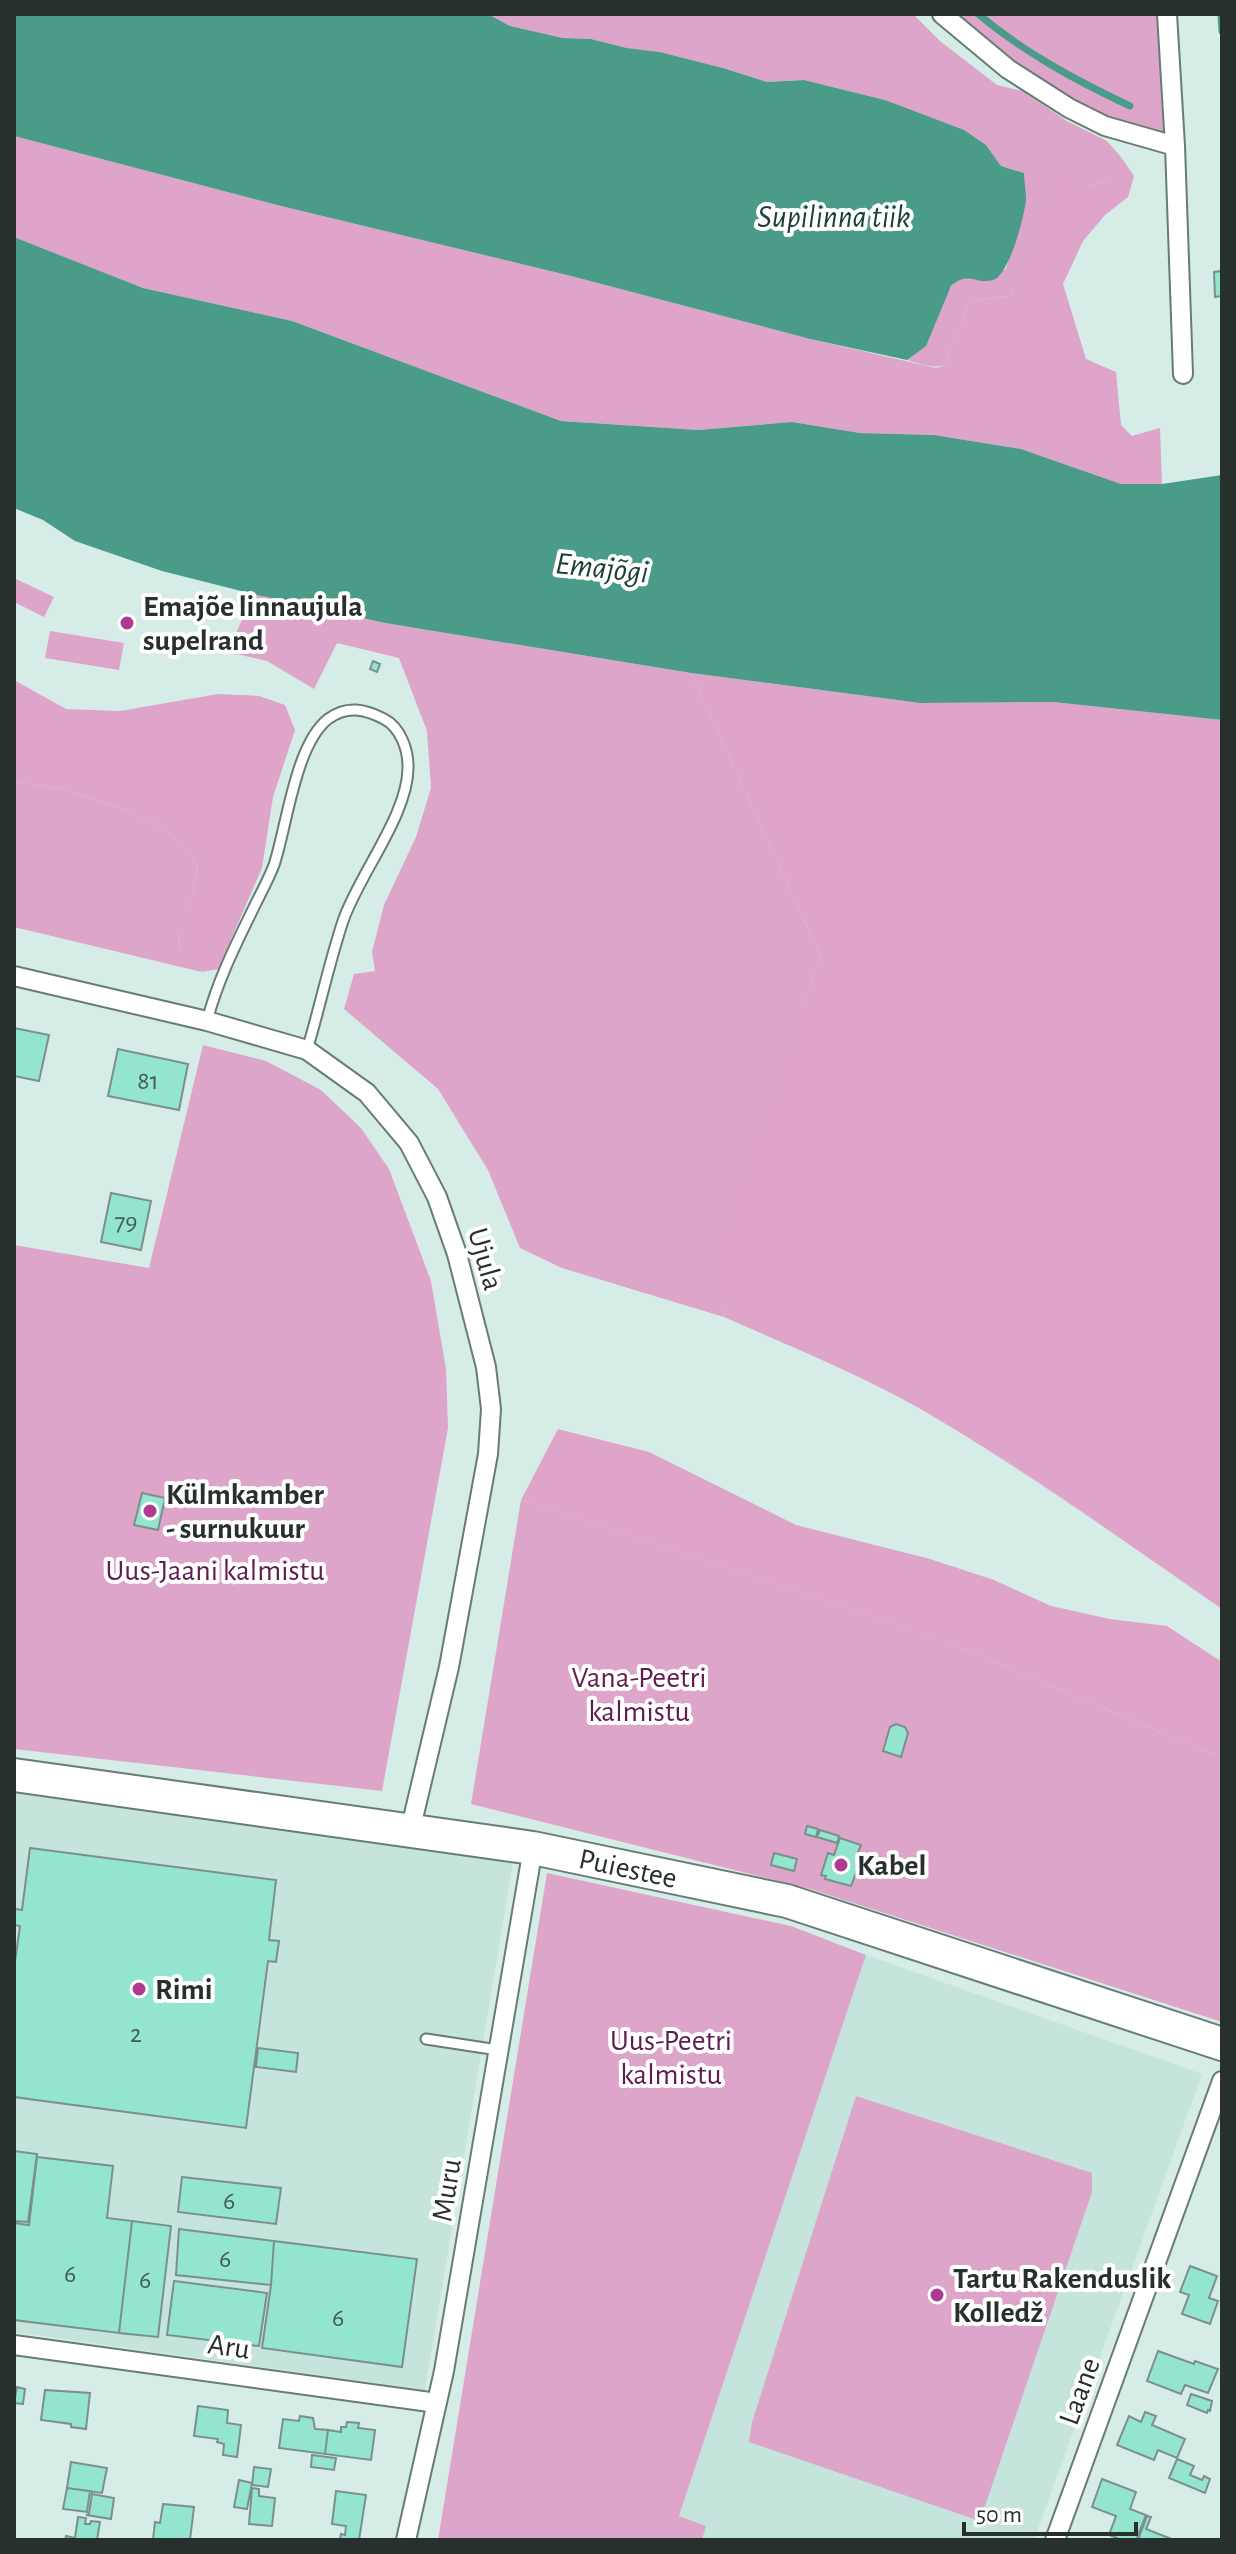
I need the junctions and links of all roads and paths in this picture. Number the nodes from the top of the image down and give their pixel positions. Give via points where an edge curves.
1 (942, 14) edge
2 (1167, 14) edge
3 (1175, 146) junction
4 (1183, 374) dead end
5 (14, 976) edge
6 (207, 1021) junction
7 (307, 1050) junction
8 (14, 1775) edge
9 (410, 1831) junction
10 (533, 1848) junction
11 (426, 2039) dead end
12 (1222, 2044) edge
13 (498, 2050) junction
14 (1222, 2081) edge
15 (14, 2345) edge
16 (437, 2403) junction
17 (406, 2540) edge
18 (1055, 2540) edge

1 - 3 street via 1008,69 1069,108 1105,126
2 - 3 street
3 - 4 street
5 - 6 street, Ujula
6 - 7 street, Ujula
6 - 7 lane via 216,987 274,865 312,737 341,711 358,709 391,723 400,736 406,782 343,920
7 - 9 street, Ujula via 367,1093 409,1143 437,1197 457,1254 486,1367 491,1409 488,1454 449,1667
8 - 9 highway, Puiestee
9 - 10 highway, Puiestee
10 - 12 highway, Puiestee via 787,1901
10 - 13 street, Muru
11 - 13 lane
13 - 16 street, Muru
14 - 18 street, Laane
15 - 16 street, Aru
16 - 17 street, Muru

